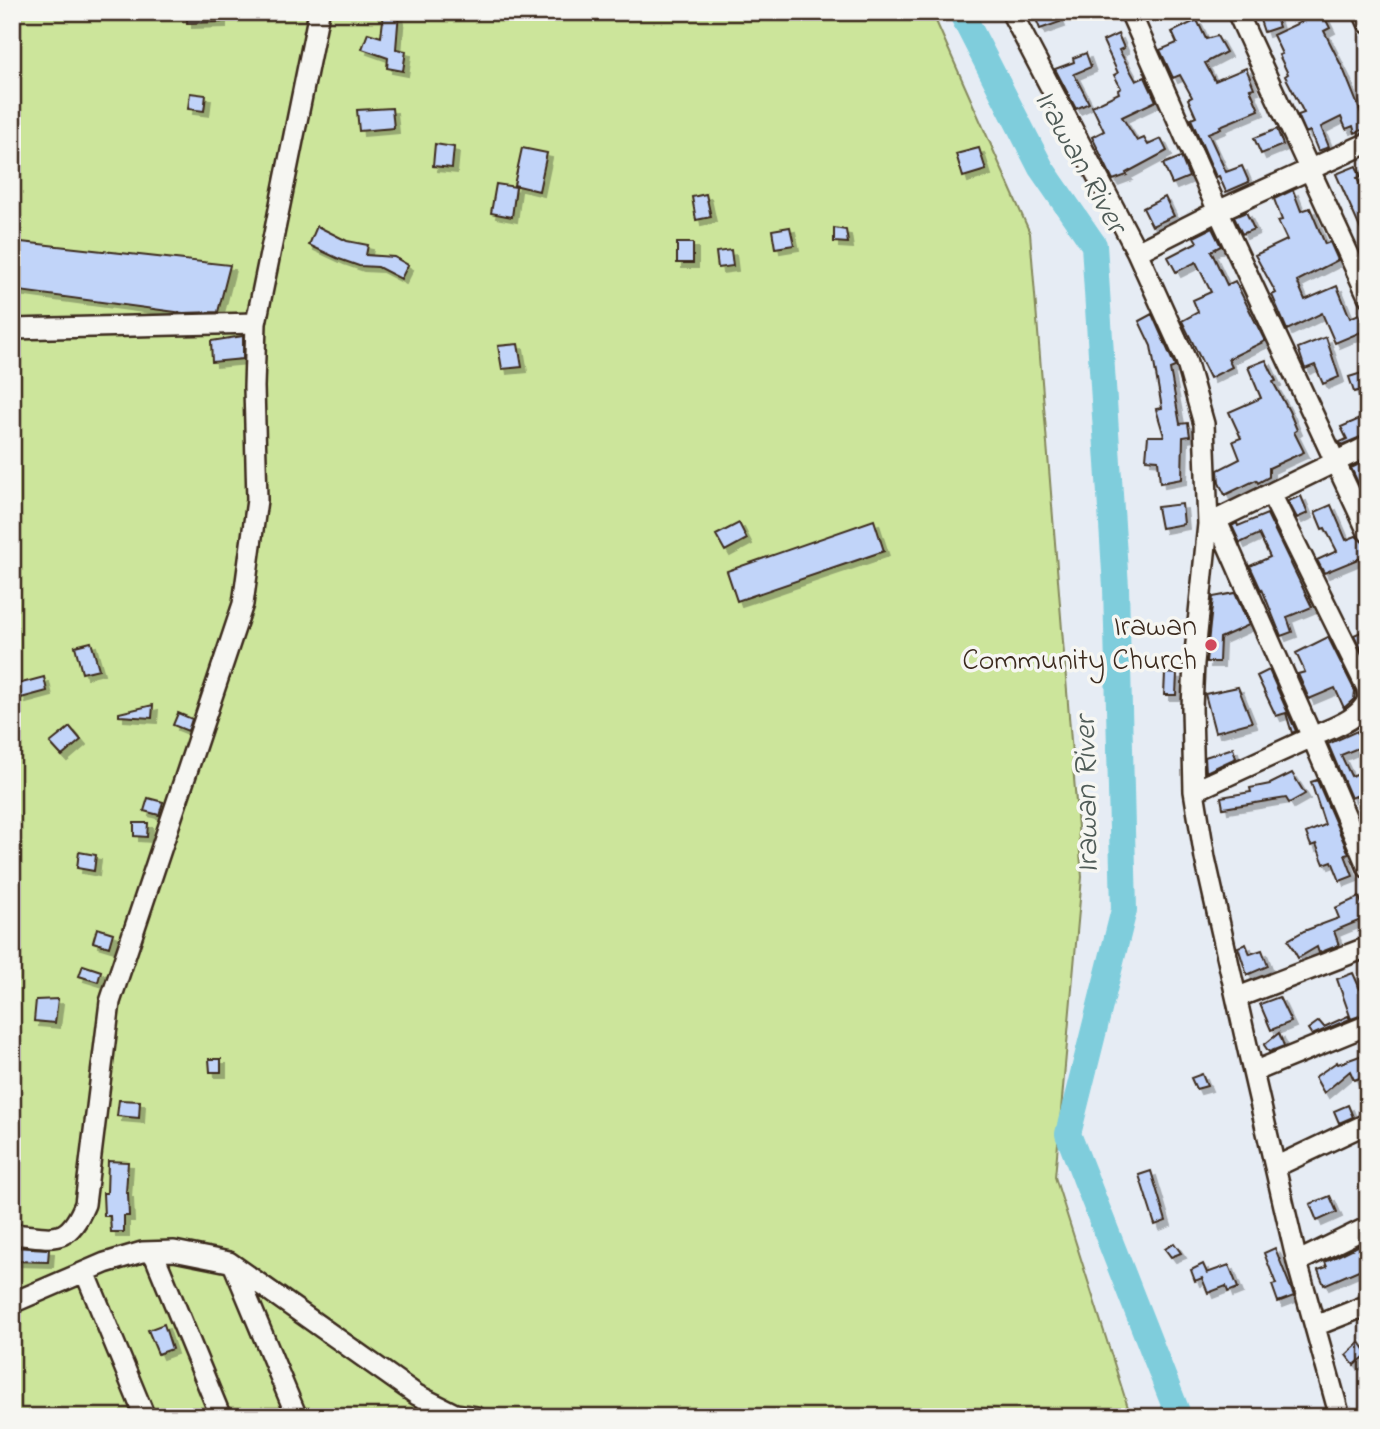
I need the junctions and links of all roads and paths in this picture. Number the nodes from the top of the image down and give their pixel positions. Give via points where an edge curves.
1 (318, 12) edge
2 (1011, 12) edge
3 (1130, 12) edge
4 (1237, 12) edge
5 (1363, 12) edge
6 (1368, 23) edge
7 (1368, 143) edge
8 (1311, 168) junction
9 (1218, 211) junction
10 (1137, 252) junction
11 (1368, 296) edge
12 (256, 323) junction
13 (12, 329) edge
14 (1368, 446) edge
15 (1336, 460) junction
16 (1271, 494) junction
17 (1212, 523) junction
18 (1368, 532) edge
19 (1368, 698) edge
20 (1312, 737) junction
21 (1194, 790) junction
22 (1368, 868) edge
23 (1368, 947) edge
24 (1238, 997) junction
25 (1368, 1025) edge
26 (1253, 1072) junction
27 (1368, 1123) edge
28 (1275, 1167) junction
29 (1368, 1227) edge
30 (12, 1234) edge
31 (153, 1252) junction
32 (1297, 1262) junction
33 (234, 1266) junction
34 (85, 1272) junction
35 (12, 1303) edge
36 (1368, 1305) edge
37 (1315, 1326) junction
38 (454, 1416) edge
39 (145, 1417) edge
40 (221, 1417) edge
41 (297, 1417) edge
42 (476, 1417) edge
43 (1340, 1417) edge

1 - 12 street
2 - 10 street
3 - 9 street
4 - 8 street
5 - 6 street
7 - 8 street
8 - 9 street
8 - 11 street
9 - 10 street
9 - 15 street
10 - 17 street via 1186,360 1205,424
12 - 13 street
12 - 30 street via 257,500 243,604 110,1002 85,1204 72,1230 62,1236
14 - 15 street
15 - 16 street
15 - 18 street
16 - 17 street
16 - 19 street
17 - 20 street
17 - 21 street via 1194,663
19 - 20 street via 1356,715
20 - 21 street
20 - 22 street
21 - 24 street
23 - 24 street
24 - 26 street
25 - 26 street
26 - 28 street
27 - 28 street
28 - 32 street
29 - 32 street
31 - 33 street via 174,1251
31 - 34 street
31 - 40 street
32 - 37 street
33 - 38 street
33 - 41 street
34 - 35 street
34 - 39 street
36 - 37 street
37 - 43 street
38 - 42 street

